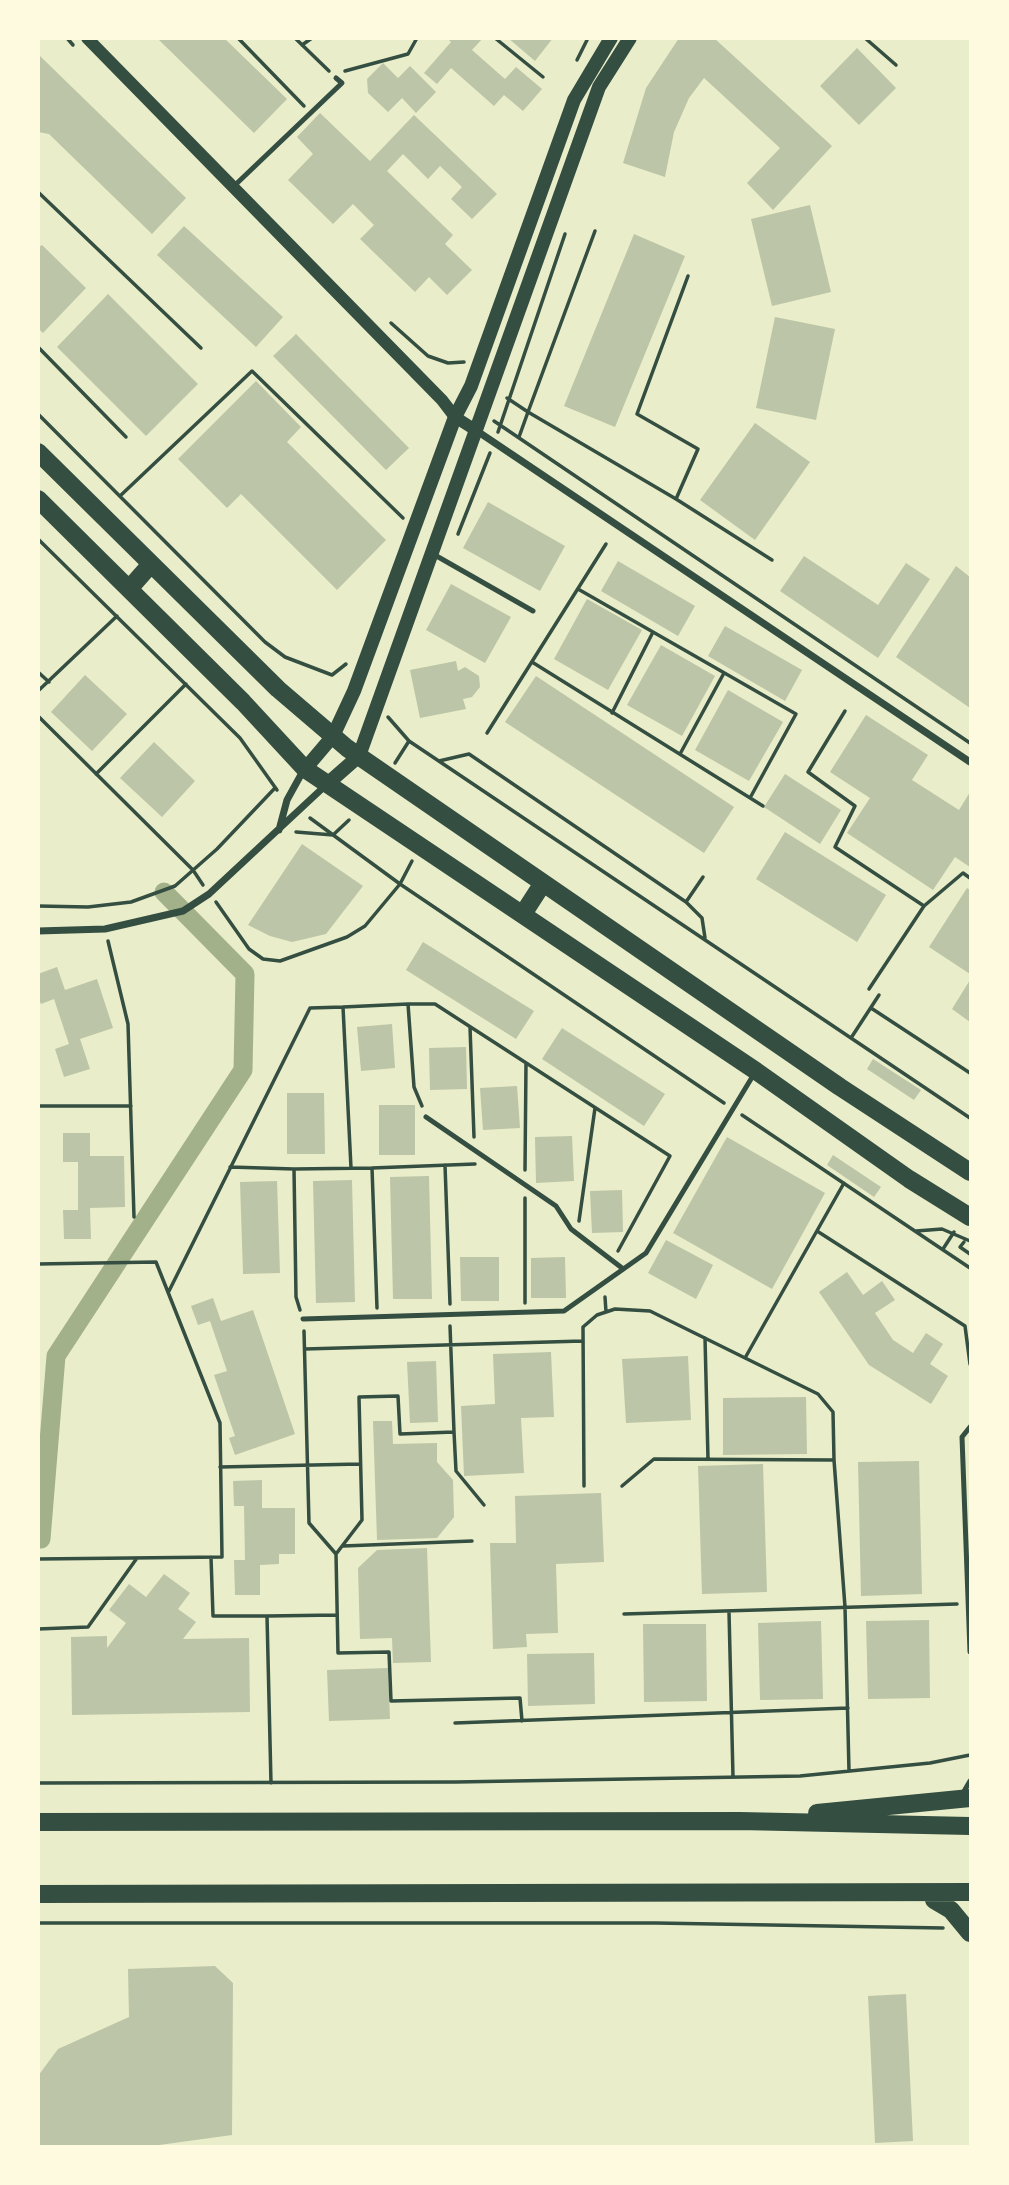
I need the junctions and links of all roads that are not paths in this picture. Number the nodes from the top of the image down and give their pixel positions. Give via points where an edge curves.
1 (87, 38) edge
2 (611, 38) edge
3 (631, 38) edge
4 (336, 78) road end
5 (233, 187) junction
6 (455, 417) junction
7 (477, 431) junction
8 (38, 452) edge
9 (38, 499) edge
10 (433, 554) junction
11 (151, 564) junction
12 (129, 589) junction
13 (533, 611) dead end
14 (333, 736) junction
15 (359, 756) junction
16 (971, 762) edge
17 (305, 769) junction
18 (327, 785) junction
19 (279, 831) junction
20 (543, 883) junction
21 (523, 915) junction
22 (38, 931) edge
23 (756, 1071) junction
24 (426, 1117) road end
25 (971, 1172) edge
26 (971, 1217) edge
27 (622, 1268) junction
28 (303, 1319) road end
29 (971, 1427) edge
30 (971, 1651) edge
31 (971, 1781) edge
32 (965, 1798) edge
33 (740, 1821) junction
34 (38, 1822) edge
35 (971, 1826) edge
36 (971, 1892) edge
37 (38, 1894) edge
38 (867, 1894) junction
39 (934, 1900) junction
40 (971, 1904) edge
41 (969, 1931) edge

1 - 5 street
2 - 6 main road via 574,100 471,386
3 - 7 main road via 599,87
4 - 5 lane via 342,83
5 - 6 street
6 - 7 street
6 - 14 main road via 354,691
7 - 10 main road
7 - 16 street
8 - 11 main road
9 - 12 main road
10 - 13 lane
10 - 15 main road
11 - 12 main road
11 - 14 main road via 278,689
12 - 17 main road
14 - 15 main road
14 - 17 main road
15 - 18 main road
15 - 20 main road
17 - 18 main road
17 - 19 street via 286,800
18 - 19 street
18 - 21 main road
19 - 22 street via 209,894 183,911 105,929
20 - 21 main road
20 - 25 main road
21 - 23 main road
23 - 26 main road
23 - 27 lane via 646,1253
24 - 27 lane via 556,1206 577,1234
27 - 28 lane via 564,1311
29 - 30 lane via 962,1437
31 - 32 lane
32 - 33 main road
33 - 34 main road
33 - 35 main road
36 - 38 main road
37 - 38 main road
38 - 39 main road
39 - 40 main road
39 - 41 main road via 951,1910

